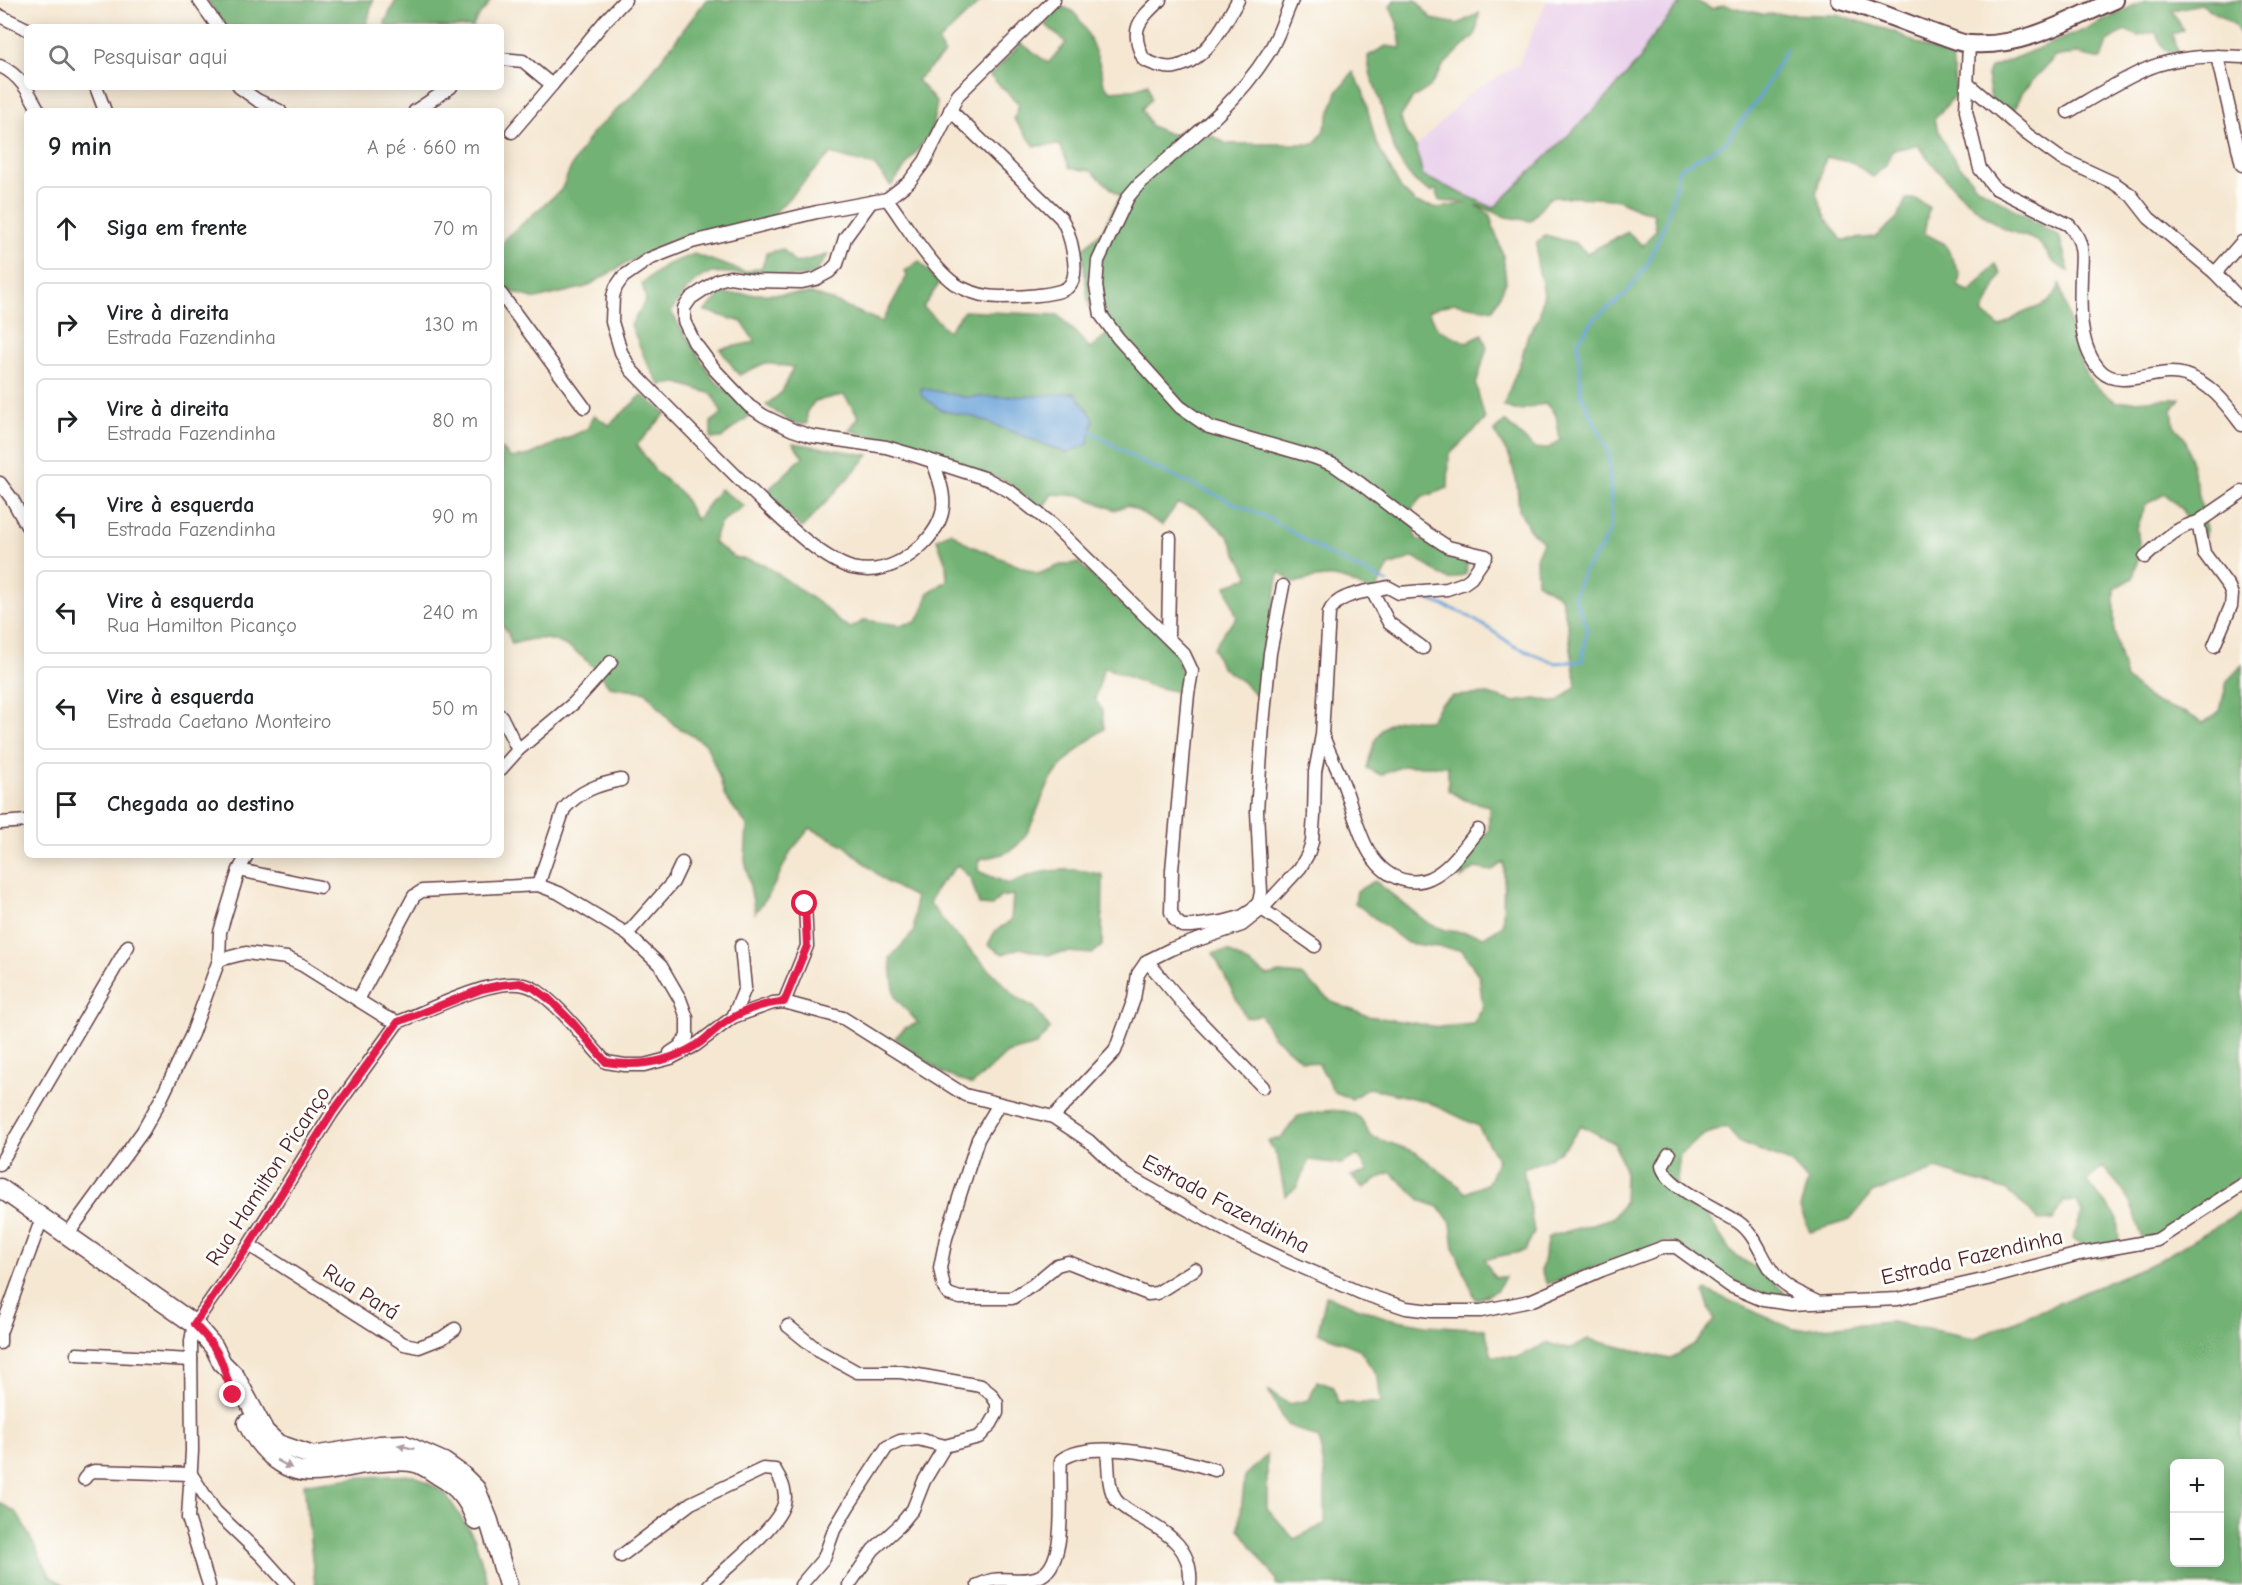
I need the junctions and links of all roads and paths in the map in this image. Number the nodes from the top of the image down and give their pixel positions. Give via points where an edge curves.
1 (199, 0) edge
2 (625, 0) edge
3 (1054, 0) edge
4 (1160, 0) edge
5 (1238, 0) edge
6 (1292, 0) edge
7 (1840, 0) edge
8 (2115, 0) edge
9 (0, 16) edge
10 (216, 24) edge
11 (22, 26) edge
12 (1969, 44) junction
13 (2217, 56) junction
14 (2242, 57) edge
15 (504, 59) edge
16 (0, 66) edge
17 (24, 84) edge
18 (1968, 84) junction
19 (552, 85) junction
20 (28, 90) edge
21 (97, 90) edge
22 (243, 90) edge
23 (446, 90) edge
24 (38, 108) edge
25 (104, 108) edge
26 (274, 108) edge
27 (420, 108) edge
28 (950, 110) junction
29 (2068, 112) dead end
30 (512, 132) dead end
31 (2242, 165) edge
32 (887, 199) junction
33 (871, 202) junction
34 (2242, 242) edge
35 (2216, 273) junction
36 (504, 298) edge
37 (2242, 301) edge
38 (584, 407) dead end
39 (2242, 425) edge
40 (933, 462) junction
41 (0, 483) edge
42 (2242, 492) edge
43 (24, 521) edge
44 (2198, 522) junction
45 (1170, 538) dead end
46 (2145, 557) dead end
47 (1283, 586) dead end
48 (1372, 591) junction
49 (1168, 636) junction
50 (2214, 646) dead end
51 (1423, 648) dead end
52 (611, 662) dead end
53 (504, 722) edge
54 (1322, 735) junction
55 (518, 750) junction
56 (504, 766) edge
57 (621, 780) dead end
58 (24, 821) edge
59 (0, 823) edge
60 (1478, 830) dead end
61 (245, 858) edge
62 (682, 863) dead end
63 (239, 870) junction
64 (538, 885) junction
65 (320, 887) dead end
66 (805, 904) dead end
67 (1262, 909) junction
68 (627, 934) junction
69 (128, 946) dead end
70 (741, 946) dead end
71 (1315, 946) dead end
72 (219, 960) junction
73 (1147, 961) junction
74 (358, 1000) junction
75 (784, 1002) junction
76 (733, 1017) junction
77 (398, 1022) junction
78 (625, 1065) junction
79 (1263, 1087) dead end
80 (999, 1104) junction
81 (1053, 1117) junction
82 (1669, 1154) dead end
83 (0, 1164) edge
84 (2242, 1185) edge
85 (0, 1188) edge
86 (42, 1218) junction
87 (67, 1234) junction
88 (249, 1245) junction
89 (1195, 1269) dead end
90 (1817, 1302) junction
91 (194, 1324) junction
92 (788, 1326) dead end
93 (455, 1329) dead end
94 (0, 1333) edge
95 (0, 1344) edge
96 (77, 1354) dead end
97 (191, 1360) junction
98 (222, 1363) junction
99 (945, 1446) junction
100 (1107, 1450) junction
101 (1215, 1470) dead end
102 (191, 1474) junction
103 (84, 1479) dead end
104 (621, 1556) dead end
105 (209, 1585) edge
106 (288, 1585) edge
107 (496, 1585) edge
108 (508, 1585) edge
109 (709, 1585) edge
110 (801, 1585) edge
111 (849, 1585) edge
112 (978, 1585) edge
113 (1190, 1585) edge

1 - 10 street
2 - 19 street
3 - 28 street via 968,83
4 - 5 street via 1137,25 1135,44 1144,60 1175,67 1207,47
6 - 48 street via 1269,54 1248,82 1128,197 1098,261 1096,286 1101,315 1180,407 1209,427 1334,465 1448,547 1486,556 1471,578 1447,589 1399,593 1388,587
7 - 12 street
8 - 12 street via 2025,39
9 - 11 street
12 - 18 street
13 - 14 street
13 - 29 street via 2142,71
13 - 31 street
15 - 19 street via 523,62
16 - 17 street
18 - 35 street via 2060,158 2132,195 2150,218
18 - 39 street via 1966,111 1985,177 1995,188 2069,225 2077,234 2082,249 2079,308 2087,350 2101,371 2109,378 2124,380 2183,374 2217,393
19 - 30 street
20 - 24 street
21 - 25 street
22 - 26 street
23 - 27 street
28 - 32 street via 925,161 909,182
28 - 32 street via 1062,218 1076,273 1072,282 1059,292 1000,297 976,294 943,274
32 - 33 street
33 - 40 street via 845,238 837,264 829,272 802,282 718,280 691,298 684,308 684,321 715,370 764,416 811,436 886,447
33 - 40 street via 692,242 649,259 615,287 612,322 621,352 632,370 796,533 840,564 878,570 900,563 925,541 937,526 945,503
34 - 35 street
35 - 37 street
36 - 38 street
40 - 49 street via 987,479 1011,492 1053,525
41 - 43 street
42 - 44 street
44 - 46 street via 2175,531
44 - 50 street via 2204,553 2232,596
45 - 49 street
47 - 49 street via 1270,653 1263,725 1257,811 1261,892 1252,910 1241,917 1192,926 1182,926 1171,912 1192,671 1184,654
48 - 51 street via 1389,623
48 - 54 street via 1341,599 1329,613
52 - 55 street via 574,703
53 - 55 street
54 - 60 street via 1346,790 1359,834 1386,872 1398,879 1418,882 1431,878 1449,865
54 - 67 street via 1308,854
55 - 56 street
57 - 64 street via 587,790 564,809
58 - 59 street
61 - 63 street
62 - 68 street via 667,888
63 - 65 street
63 - 72 street via 220,932
64 - 68 street via 559,893
64 - 74 street via 422,891 414,896
66 - 75 street via 807,946
67 - 71 street
67 - 73 street via 1242,925
68 - 78 street via 661,966 687,1018 687,1037 674,1052
69 - 83 street
70 - 76 street via 745,988
72 - 74 street via 246,953 287,958
72 - 87 street via 192,1034 161,1099 143,1131
73 - 79 street
73 - 81 street via 1138,974 1134,999 1115,1051
74 - 77 street
75 - 76 street, Estrada Fazendinha
75 - 80 street, Estrada Fazendinha via 843,1018 965,1095
76 - 78 street, Estrada Fazendinha via 671,1058
77 - 78 street, Estrada Fazendinha via 482,989 520,983 549,999 606,1062
77 - 88 street, Rua Hamilton Picanço via 332,1113
80 - 81 street, Estrada Fazendinha
80 - 89 street via 978,1139 946,1238 940,1268 948,1294 960,1298 1012,1298 1057,1265 1068,1262 1148,1294 1157,1293
81 - 90 street, Estrada Fazendinha via 1089,1141 1124,1174 1177,1204 1290,1262 1406,1308 1481,1311 1530,1301 1664,1247 1676,1247 1730,1286 1763,1300
82 - 90 street via 1662,1166 1668,1178 1739,1223 1753,1237 1784,1285
84 - 90 street, Estrada Fazendinha via 2157,1240 2079,1254 1898,1299
85 - 86 main road
86 - 87 main road
86 - 94 street
87 - 91 main road
88 - 91 street, Rua Hamilton Picanço
88 - 93 street, Rua Pará via 404,1344 418,1347
91 - 97 street
91 - 98 main road
92 - 99 street via 819,1351 857,1371 901,1372 981,1386 997,1403 991,1424 979,1437
94 - 95 street
96 - 97 street
97 - 102 street
98 -> 107 main road via 226,1380 260,1446 297,1471 397,1461 419,1464 455,1485 470,1504
108 -> 98 main road via 476,1490 461,1474 403,1444 313,1456 278,1444 265,1432 235,1376
99 - 110 street via 918,1439 887,1447 834,1530 824,1558
99 - 111 street via 913,1509 873,1550
100 - 101 street via 1138,1451
100 - 112 street via 1078,1452 1061,1460 1059,1540 1050,1570 1026,1580 992,1580
100 - 113 street via 1116,1500 1171,1537 1183,1550 1191,1574
102 - 103 street via 94,1472
102 - 105 street via 188,1518
102 - 106 street via 215,1511
104 - 109 street via 691,1503 763,1469 775,1470 785,1496 784,1506 774,1522

